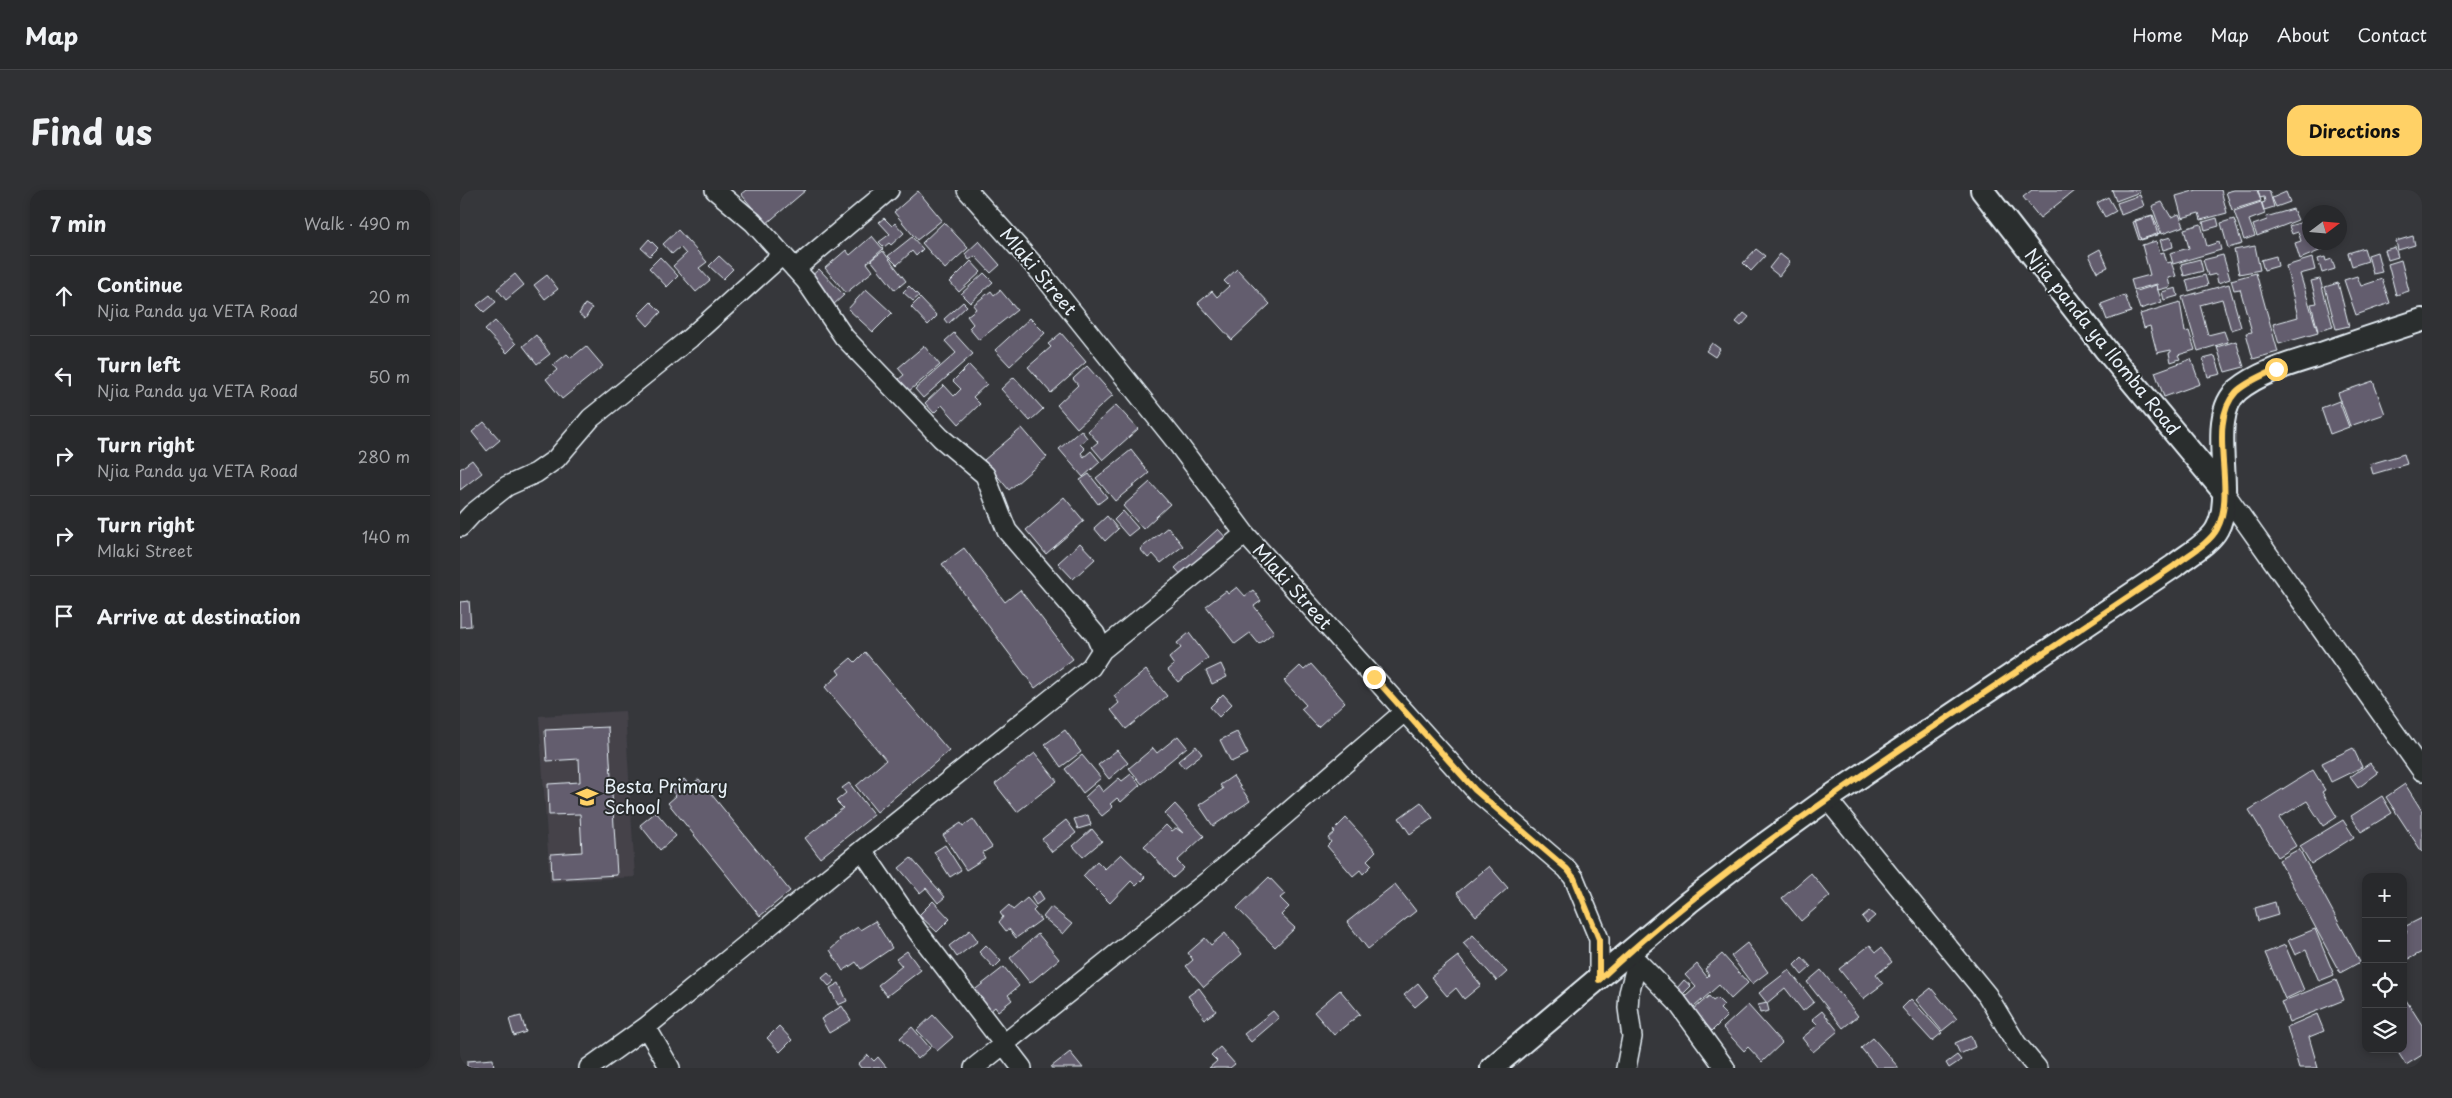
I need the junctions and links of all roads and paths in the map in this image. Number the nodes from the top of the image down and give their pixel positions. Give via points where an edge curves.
1 (715, 190) edge
2 (890, 190) edge
3 (967, 190) edge
4 (1982, 190) edge
5 (788, 262) junction
6 (2422, 320) edge
7 (2224, 492) junction
8 (460, 527) edge
9 (1245, 534) junction
10 (1102, 650) junction
11 (1404, 712) junction
12 (2422, 771) edge
13 (1827, 799) junction
14 (862, 850) junction
15 (1633, 958) junction
16 (1599, 980) junction
17 (646, 1027) junction
18 (1005, 1043) junction
19 (589, 1068) edge
20 (670, 1068) edge
21 (974, 1068) edge
22 (1022, 1068) edge
23 (1492, 1068) edge
24 (1626, 1068) edge
25 (1725, 1068) edge
26 (2037, 1068) edge

1 - 5 street via 753,222
2 - 5 street
3 - 9 street, Mlaki Street via 1042,274 1178,444
4 - 7 street, Njia panda ya Ilomba Road via 2106,350
5 - 8 street via 591,418 556,459 536,473 507,486
5 - 10 street via 806,281 844,337 940,438 985,475 992,486 1006,531 1096,634
6 - 7 street via 2276,369 2238,390 2230,400 2222,430
7 - 12 street
7 - 13 street via 2220,521 2214,534 2174,566
9 - 10 street
9 - 11 street, Mlaki Street
10 - 14 street via 1091,667
11 - 16 street, Mlaki Street via 1475,790 1560,861 1571,874 1599,939
11 - 18 street via 1219,872
13 - 15 street via 1754,852
13 - 26 street via 1987,995 2016,1043
14 - 17 street
14 - 18 street via 918,932
15 - 16 street
15 - 24 street via 1628,1008 1632,1038
15 - 25 street via 1677,1002
16 - 23 street
17 - 19 street
17 - 20 street
18 - 21 street
18 - 22 street

